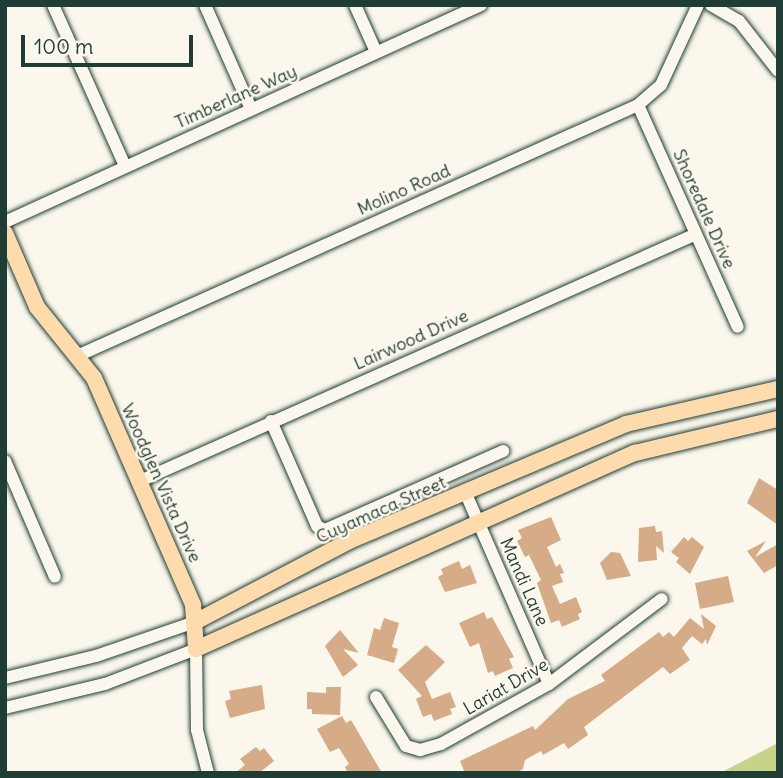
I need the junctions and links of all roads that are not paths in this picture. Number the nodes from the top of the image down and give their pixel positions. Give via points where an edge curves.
1 (53, 5) edge
2 (205, 5) edge
3 (355, 5) edge
4 (481, 5) edge
5 (698, 5) edge
6 (711, 5) edge
7 (376, 52) junction
8 (778, 71) edge
9 (638, 105) junction
10 (251, 109) junction
11 (125, 166) junction
12 (5, 222) edge
13 (5, 233) edge
14 (696, 234) junction
15 (738, 327) dead end
16 (77, 356) junction
17 (778, 389) edge
18 (778, 419) edge
19 (271, 421) junction
20 (503, 451) dead end
21 (5, 461) edge
22 (140, 481) junction
23 (466, 494) junction
24 (479, 522) junction
25 (55, 577) dead end
26 (662, 599) dead end
27 (195, 622) junction
28 (196, 649) junction
29 (5, 678) edge
30 (549, 684) junction
31 (376, 697) dead end
32 (5, 708) edge
33 (204, 772) edge

1 - 11 street
2 - 10 street
3 - 7 street
4 - 7 street, Timberlane Way
5 - 9 street, Molino Road via 662,85
6 - 8 street via 739,21
7 - 10 street, Timberlane Way
9 - 14 street, Shoredale Drive
9 - 16 street, Molino Road
10 - 11 street, Timberlane Way
11 - 12 street, Timberlane Way
13 - 16 main road, Woodglen Vista Drive via 37,307
14 - 15 street, Shoredale Drive
14 - 19 street, Lairwood Drive
16 - 22 main road, Woodglen Vista Drive via 94,378
17 - 23 main road, Cuyamaca Street via 626,424
18 - 24 main road via 635,453
19 - 20 street via 317,526 325,530
19 - 22 street, Lairwood Drive
21 - 25 street
22 - 27 main road, Woodglen Vista Drive via 194,605
23 - 24 street, Mandi Lane
23 - 27 main road, Cuyamaca Street via 349,541
24 - 28 main road
24 - 30 street, Mandi Lane
26 - 30 street, Lariat Drive
27 - 28 main road, Woodglen Vista Drive
27 - 29 street, Cuyamaca Street via 96,656
28 - 32 street via 105,684
28 - 33 street, Woodglen Vista Drive via 195,717
30 - 31 street, Lariat Drive via 441,744 420,750 406,746

